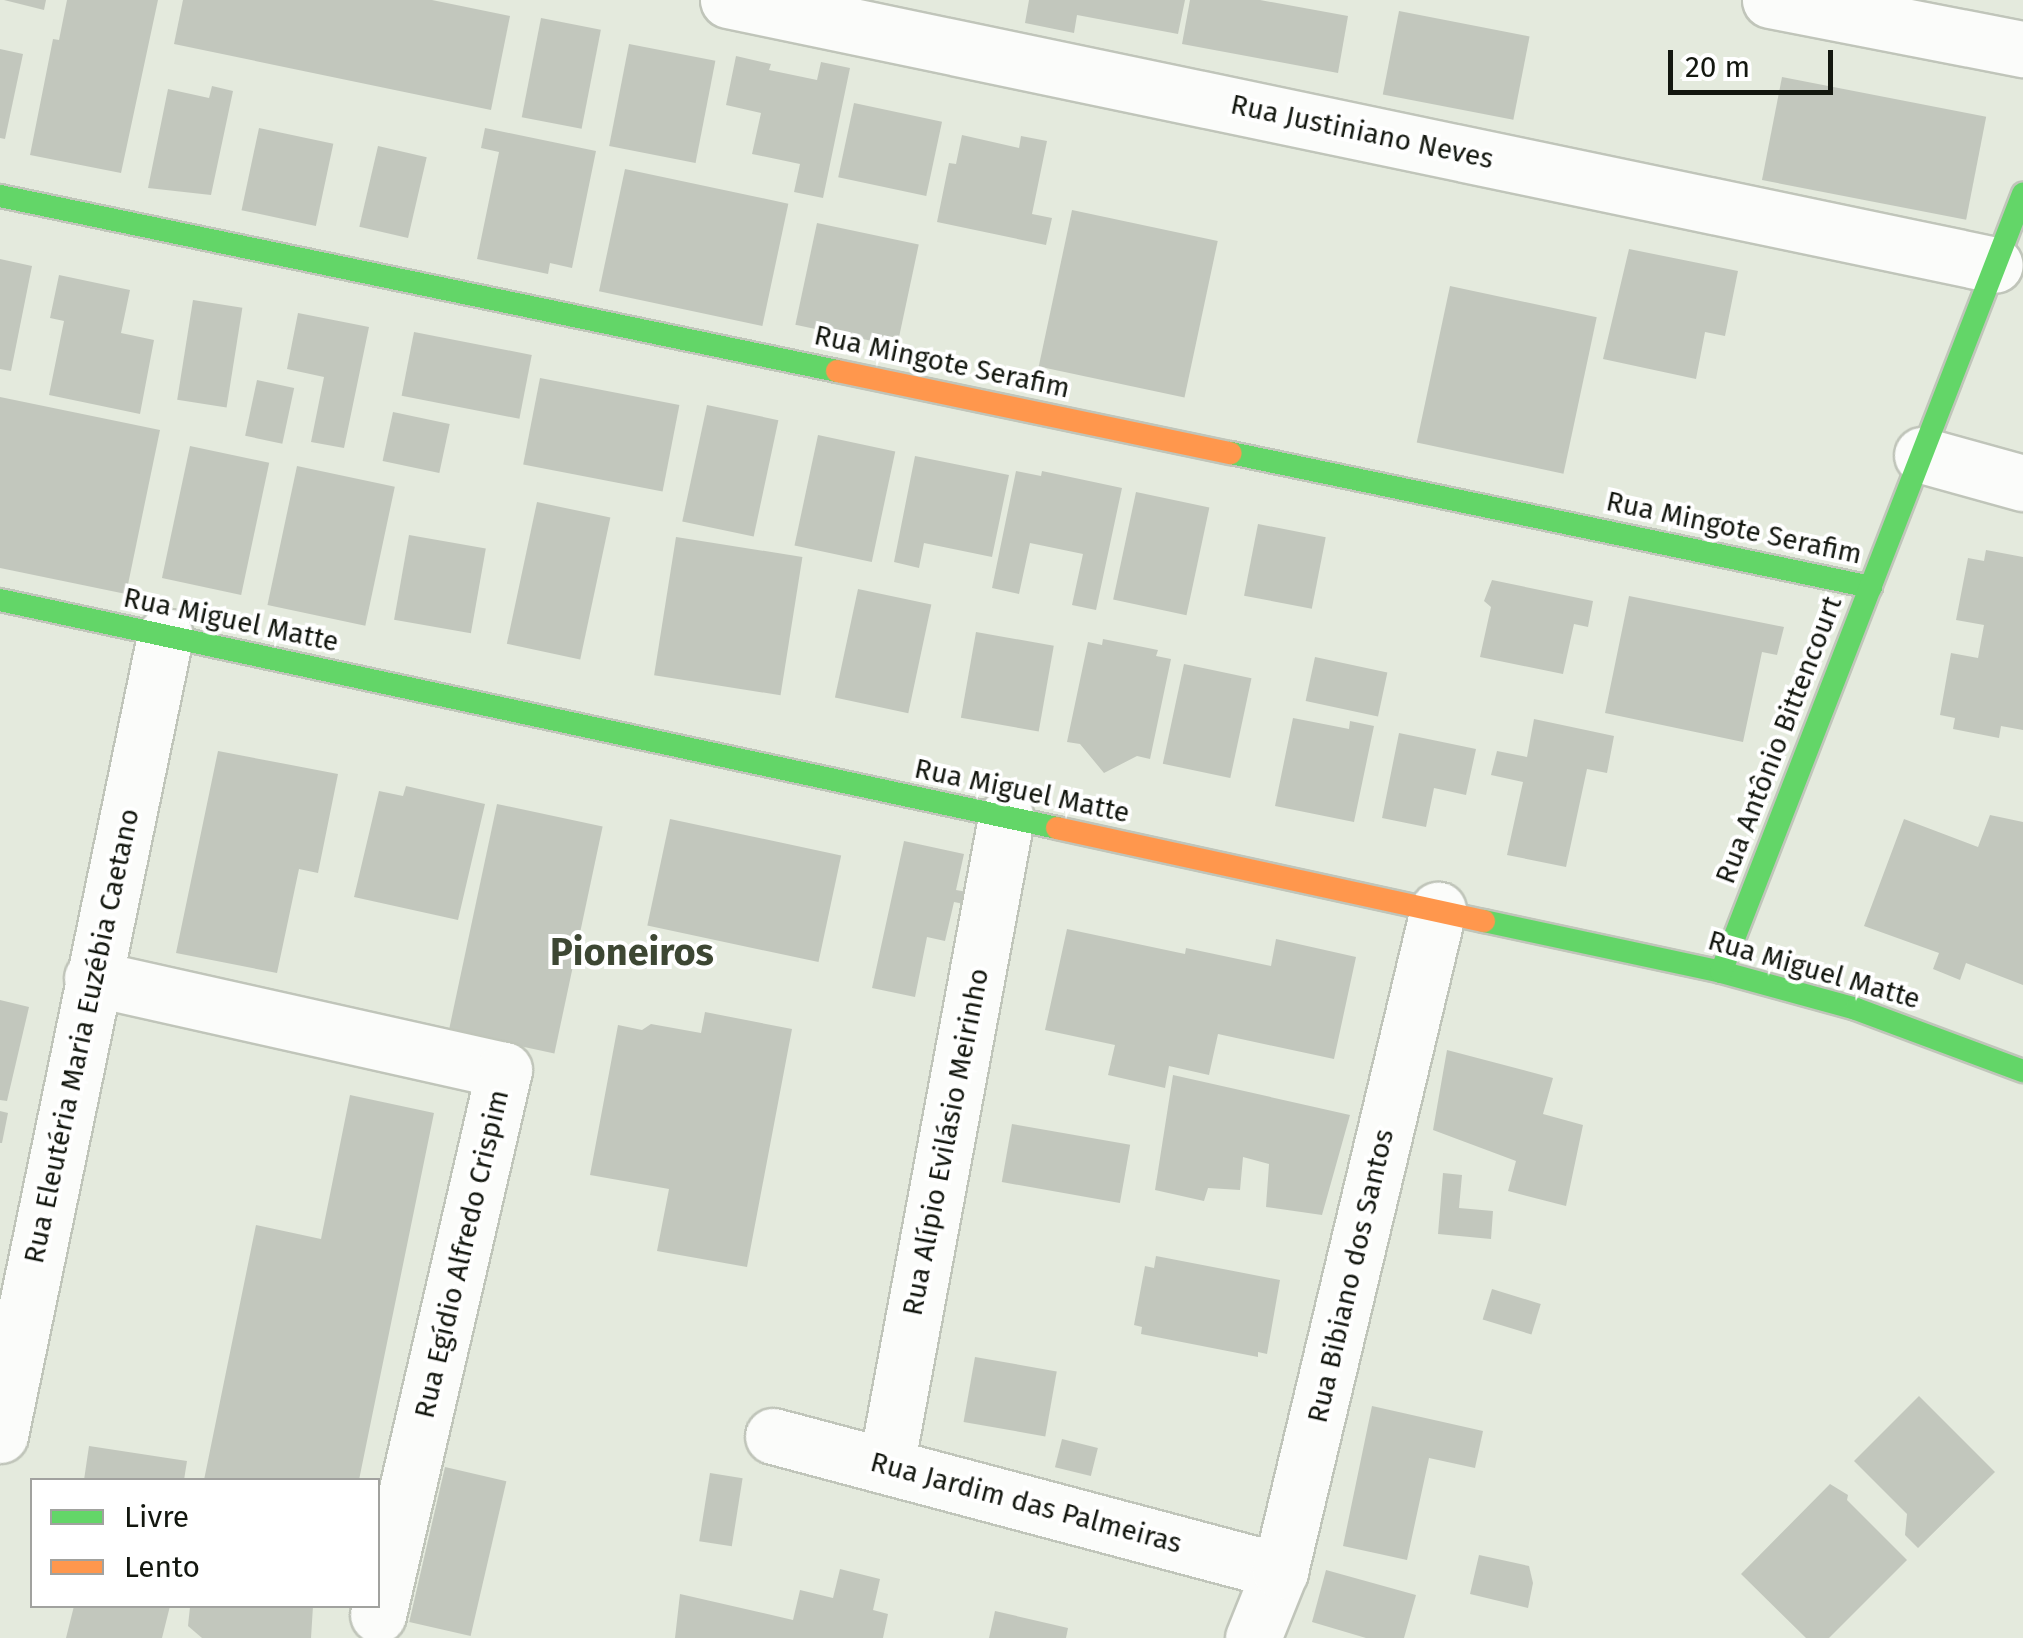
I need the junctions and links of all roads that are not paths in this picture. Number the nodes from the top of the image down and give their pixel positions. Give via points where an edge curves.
1 (728, 0) edge
2 (1770, 0) edge
3 (2023, 49) edge
4 (2023, 194) edge
5 (0, 196) edge
6 (1995, 265) junction
7 (1922, 455) junction
8 (2023, 483) edge
9 (1871, 587) junction
10 (0, 600) edge
11 (165, 636) junction
12 (1006, 818) junction
13 (1438, 910) junction
14 (1722, 972) junction
15 (92, 978) junction
16 (2023, 1072) edge
17 (0, 1435) edge
18 (773, 1436) dead end
19 (886, 1466) junction
20 (1280, 1571) junction
21 (380, 1606) edge
22 (380, 1608) edge
23 (378, 1615) dead end
24 (1253, 1638) edge

1 - 6 street, Rua Justiniano Neves
2 - 3 street
4 - 6 street, Rua Antônio Bittencourt
5 - 9 street, Rua Mingote Serafim
6 - 7 street, Rua Antônio Bittencourt
7 - 8 street
7 - 9 street, Rua Antônio Bittencourt
9 - 14 street, Rua Antônio Bittencourt
10 - 11 street, Rua Miguel Matte
11 - 12 street, Rua Miguel Matte
11 - 15 street, Rua Eleutéria Maria Euzébia Caetano
12 - 13 street, Rua Miguel Matte
12 - 19 street, Rua Alípio Evilásio Meirinho
13 - 14 street, Rua Miguel Matte
13 - 20 street, Rua Bibiano dos Santos
14 - 16 street, Rua Miguel Matte via 1856,1009
15 - 17 street, Rua Eleutéria Maria Euzébia Caetano
15 - 21 street, Rua Egídio Alfredo Crispim via 504,1070
18 - 19 street, Rua Jardim das Palmeiras
19 - 20 street, Rua Jardim das Palmeiras
20 - 24 street, Rua Bibiano dos Santos
22 - 23 street, Rua Egídio Alfredo Crispim

